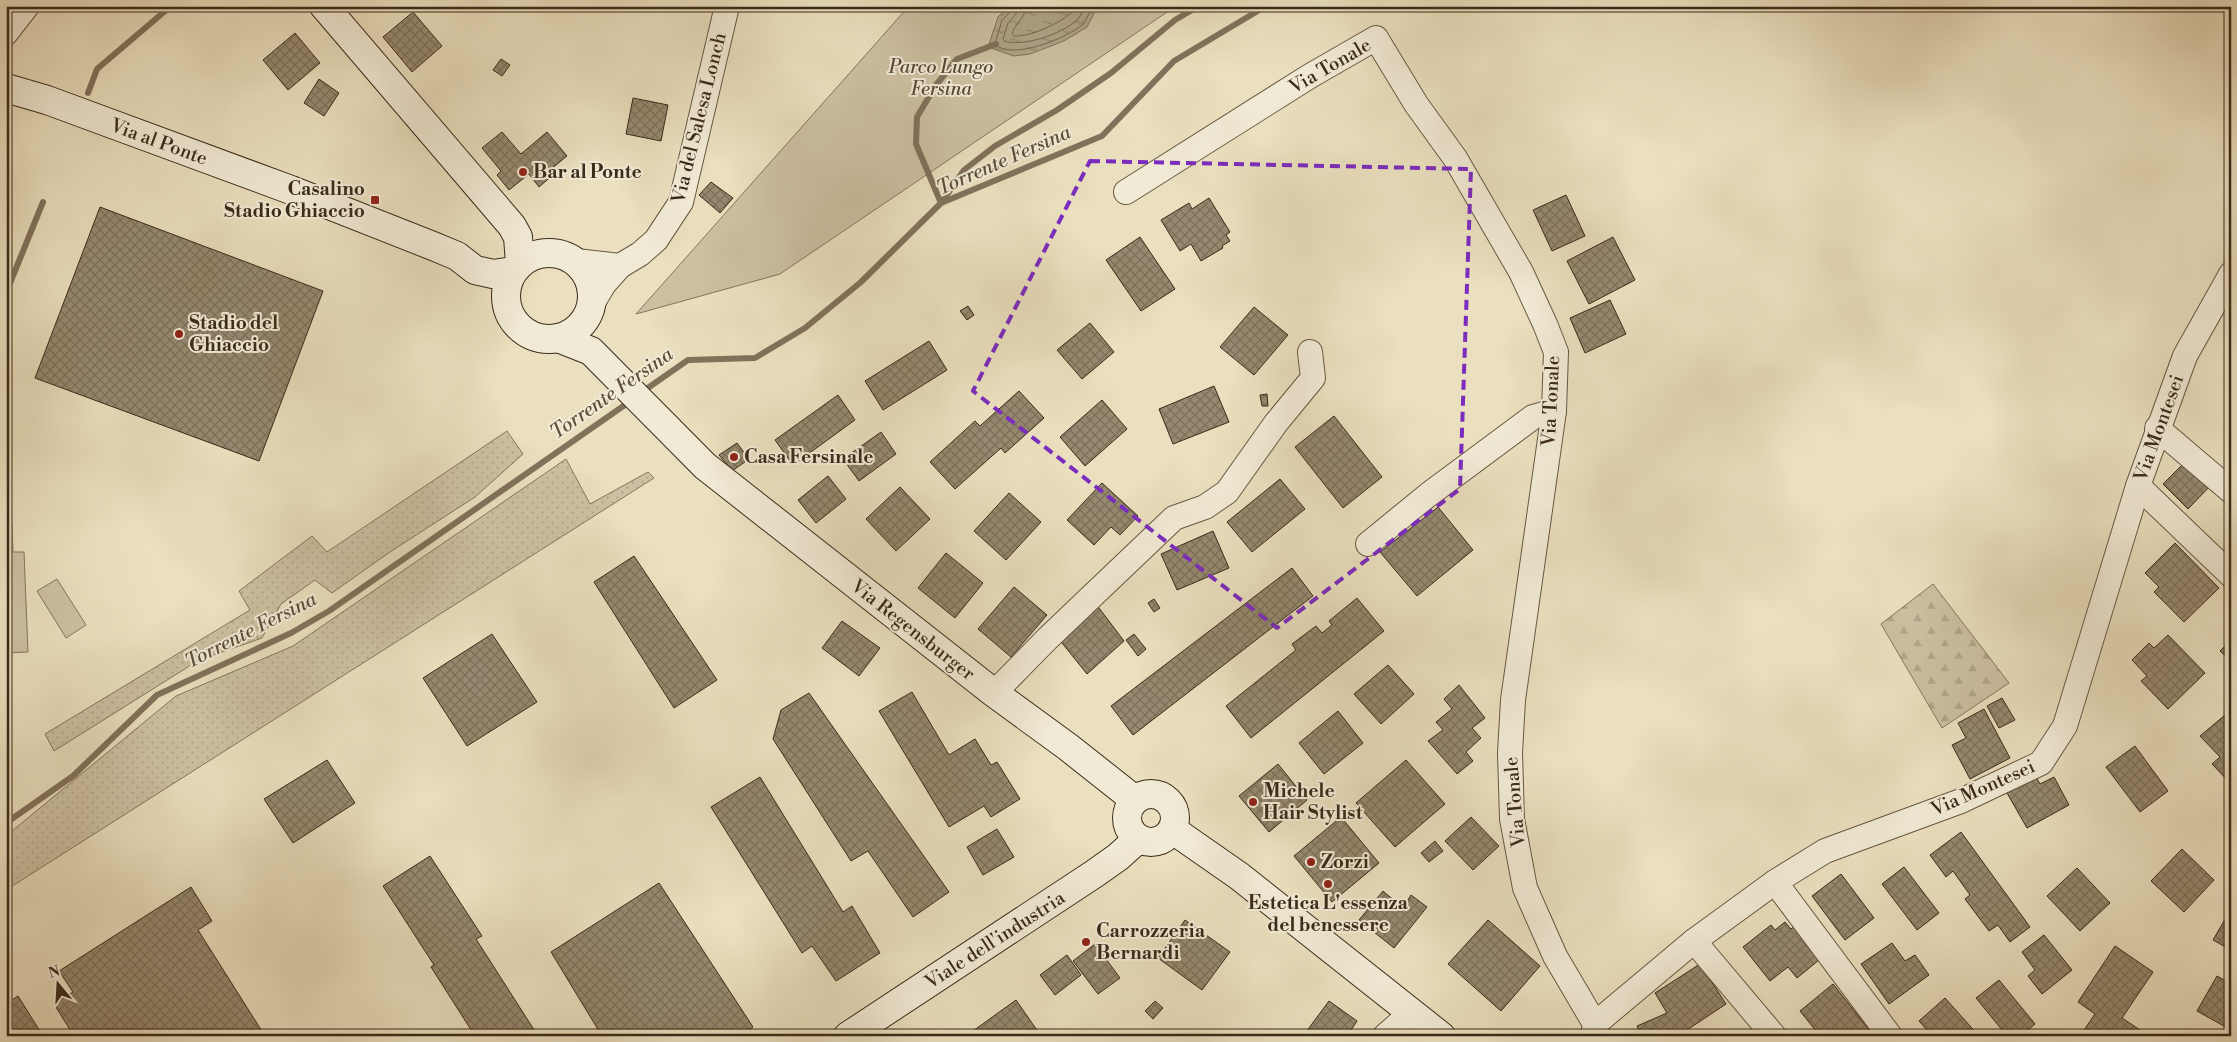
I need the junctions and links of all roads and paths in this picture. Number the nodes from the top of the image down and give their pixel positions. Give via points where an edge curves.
1 (27, 6) edge
2 (324, 6) edge
3 (727, 6) edge
4 (6, 33) edge
5 (6, 88) edge
6 (1126, 192) dead end
7 (487, 197) junction
8 (567, 257) junction
9 (620, 266) junction
10 (516, 267) junction
11 (475, 270) junction
12 (2231, 274) edge
13 (508, 310) junction
14 (589, 310) junction
15 (558, 338) junction
16 (591, 351) junction
17 (1310, 352) dead end
18 (1554, 411) junction
19 (2157, 428) junction
20 (2138, 486) junction
21 (2231, 492) edge
22 (1368, 544) dead end
23 (2231, 575) edge
24 (994, 693) junction
25 (1135, 800) junction
26 (1173, 830) junction
27 (1138, 839) junction
28 (1775, 882) junction
29 (1694, 941) junction
30 (1412, 1012) junction
31 (1594, 1030) edge
32 (848, 1036) edge
33 (1385, 1036) edge
34 (1441, 1036) edge
35 (1774, 1036) edge
36 (1890, 1036) edge

1 - 4 street
2 - 7 main road
3 - 9 street, Via del Salesa Lonch via 681,202 656,240
5 - 11 main road, Via al Ponte via 291,190 457,256
6 - 18 street, Via Tonale via 1376,38 1416,104 1455,158 1520,272 1556,352
7 - 8 main road
7 - 10 main road via 518,237
8 - 9 street
8 - 10 main road via 544,252 531,256
8 - 14 main road via 584,270 590,281
9 - 14 street, Via del Salesa Lonch via 604,284
10 - 11 main road via 492,274
10 - 13 main road via 507,283 505,297
11 - 13 main road, Via al Ponte via 484,286
12 - 19 street, Via Montesei via 2185,356
13 - 15 main road via 520,329 532,336
14 - 15 main road via 575,331
14 - 16 main road
15 - 16 main road
16 - 24 main road, Via Regensburger via 695,456
17 - 24 street via 1313,378 1227,492 1205,507 1174,518
18 - 22 street via 1532,417
18 - 31 street, Via Tonale via 1513,700 1510,752 1512,819 1525,888 1555,956
19 - 20 street, Via Montesei
19 - 21 street
20 - 23 street
20 - 28 street, Via Montesei via 2065,726 2041,763 1961,801 1825,851
24 - 25 main road, Via Regensburger
25 - 26 main road via 1149,794 1164,797 1174,809
25 - 27 main road via 1130,806 1127,822
26 - 27 main road via 1159,841 1150,843
26 - 30 main road via 1239,876
27 - 32 main road, Viale dell'industria via 1118,858
28 - 29 street, Via Montesei
28 - 36 street
29 - 31 street, Via Montesei
29 - 35 street
30 - 33 street
30 - 34 main road

